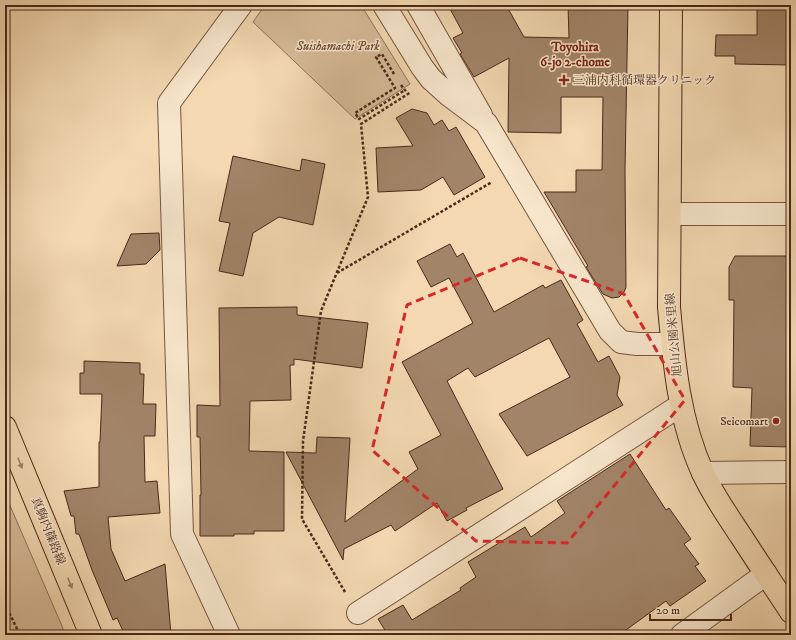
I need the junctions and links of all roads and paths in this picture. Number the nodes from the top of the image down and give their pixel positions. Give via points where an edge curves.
1 (241, 5) edge
2 (384, 5) edge
3 (418, 5) edge
4 (671, 5) edge
5 (382, 54) dead end
6 (431, 79) junction
7 (405, 90) dead end
8 (486, 123) junction
9 (514, 170) junction
10 (670, 214) junction
11 (791, 214) edge
12 (337, 273) junction
13 (672, 344) junction
14 (681, 405) junction
15 (5, 427) edge
16 (791, 472) edge
17 (703, 473) junction
18 (766, 574) junction
19 (5, 604) edge
20 (791, 612) edge
21 (358, 613) joint
22 (20, 635) edge
23 (91, 635) edge
24 (229, 635) edge
25 (682, 635) edge

1 - 24 street via 169,103 182,534
2 - 6 street
3 - 8 street
4 - 10 main road, 旭山公園米里線
5 - 7 path via 376,57 395,88 355,113 359,119
6 - 8 street
6 - 12 path via 361,124 368,197
8 - 9 street
9 - 12 path
9 - 13 street via 610,331 621,342
10 - 11 street
10 - 13 main road, 旭山公園米里線 via 669,307
12 - 21 path via 321,311 303,441 302,519
13 - 14 main road, 旭山公園米里線
14 - 17 main road, 旭山公園米里線
14 - 21 street
15 -> 23 main road, 真駒内篠路線
16 - 17 street
17 - 18 main road, 旭山公園米里線
18 - 20 main road, 旭山公園米里線
18 - 25 street
19 - 22 path

